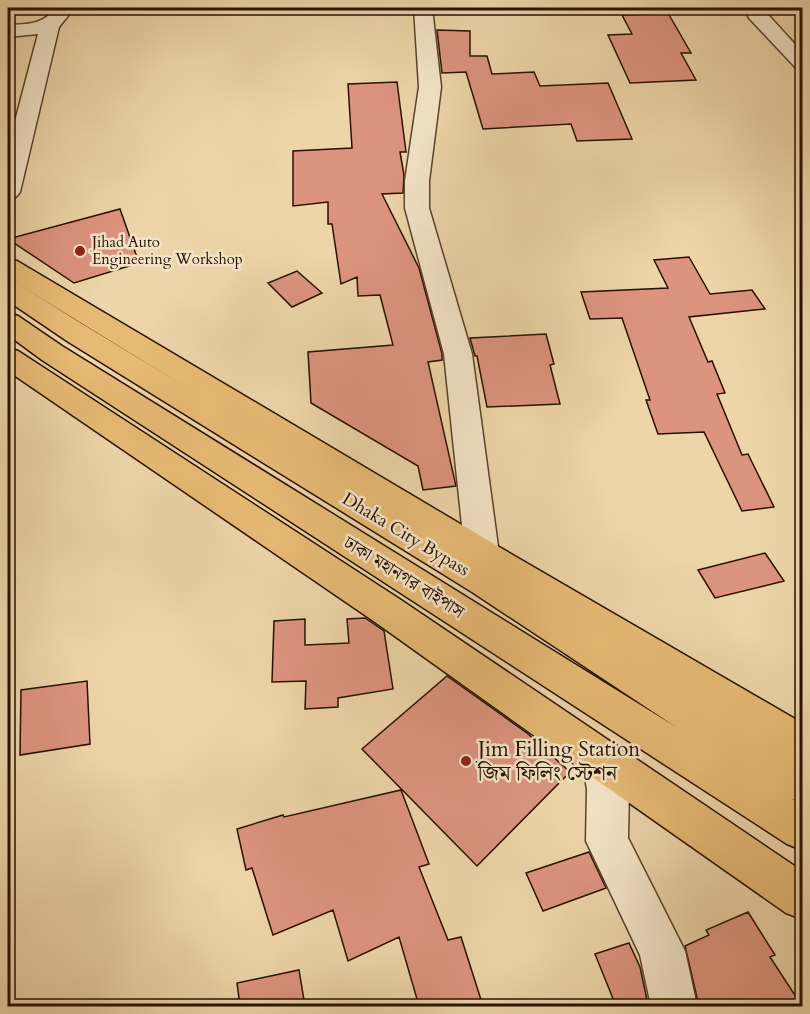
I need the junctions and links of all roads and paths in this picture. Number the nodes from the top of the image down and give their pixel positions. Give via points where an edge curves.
1 (64, 8) edge
2 (423, 8) edge
3 (753, 8) edge
4 (50, 24) junction
5 (8, 31) edge
6 (802, 63) edge
7 (8, 192) edge
8 (8, 267) edge
9 (8, 289) edge
10 (8, 322) edge
11 (8, 358) edge
12 (483, 554) junction
13 (802, 744) edge
14 (602, 761) junction
15 (802, 783) edge
16 (802, 829) edge
17 (802, 897) edge
18 (674, 1006) edge

1 - 4 street via 60,18
2 - 12 street via 430,87 417,208 458,354
3 - 6 street
4 - 5 street
4 - 7 street
8 - 12 main road
9 - 15 main road, Dhaka City Bypass
10 - 16 main road, ঢাকা মহানগর বাইপাস
11 - 14 main road via 388,611
12 - 13 main road
14 - 17 main road
14 - 18 street via 608,789 607,841 662,951

